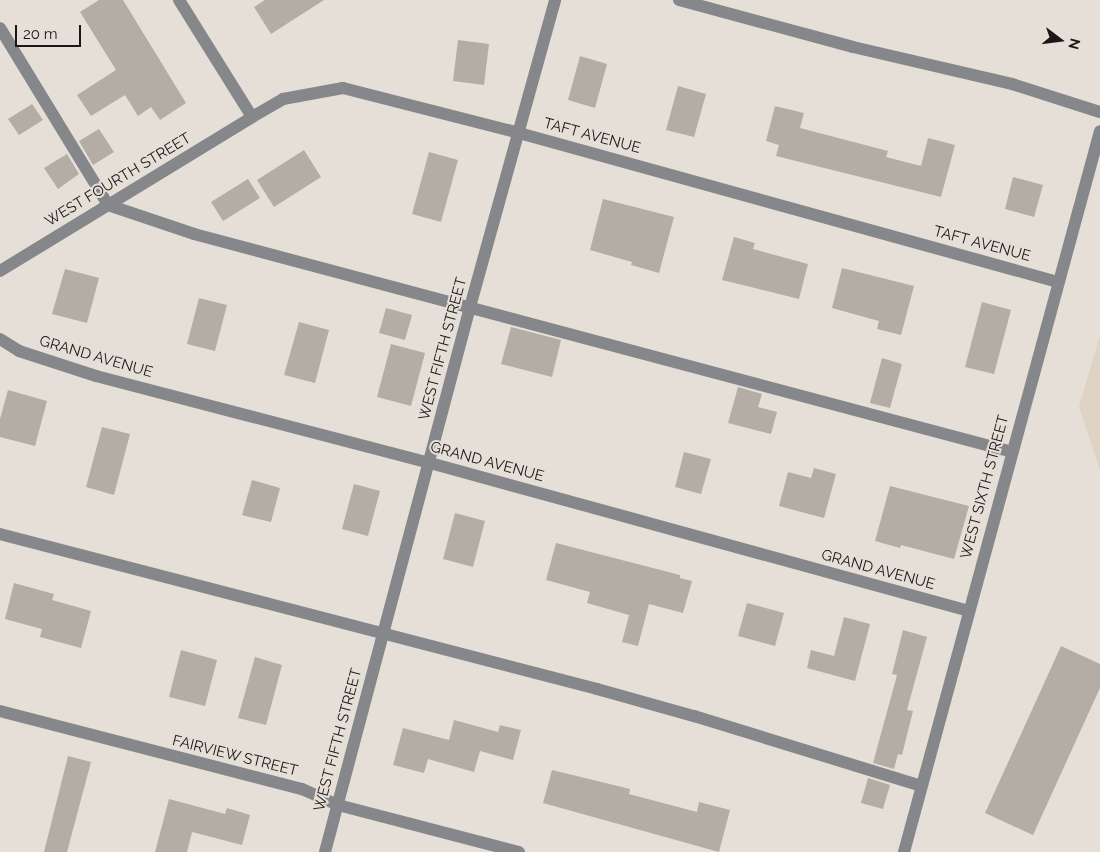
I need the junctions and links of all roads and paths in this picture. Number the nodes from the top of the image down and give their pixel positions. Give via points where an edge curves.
1 (555, 0) edge
2 (679, 0) edge
3 (180, 1) edge
4 (0, 28) edge
5 (1100, 112) edge
6 (252, 118) junction
7 (519, 132) junction
8 (1100, 132) edge
9 (108, 205) junction
10 (0, 271) edge
11 (1058, 282) junction
12 (470, 307) junction
13 (0, 339) edge
14 (1012, 452) junction
15 (430, 463) junction
16 (0, 534) edge
17 (969, 611) junction
18 (384, 635) junction
19 (0, 712) edge
20 (921, 786) junction
21 (338, 804) junction
22 (325, 852) edge
23 (519, 852) edge
24 (904, 852) edge

1 - 7 street, WEST FIFTH STREET
2 - 5 street via 852,47 1012,84
3 - 6 street
4 - 9 street
6 - 7 street, TAFT AVENUE via 283,99 343,88
6 - 9 street, WEST FOURTH STREET
7 - 11 street, TAFT AVENUE
7 - 12 street, WEST FIFTH STREET
8 - 11 street, WEST SIXTH STREET
9 - 10 street, WEST FOURTH STREET
9 - 12 street via 194,234
11 - 14 street, WEST SIXTH STREET
12 - 14 street
12 - 15 street, WEST FIFTH STREET
13 - 15 street, GRAND AVENUE via 19,352 96,376
14 - 17 street, WEST SIXTH STREET
15 - 17 street, GRAND AVENUE
15 - 18 street, WEST FIFTH STREET
16 - 18 street
17 - 20 street, WEST SIXTH STREET
18 - 20 street via 685,713
18 - 21 street, WEST FIFTH STREET
19 - 21 street, FAIRVIEW STREET via 302,789
20 - 24 street, WEST SIXTH STREET
21 - 22 street, WEST FIFTH STREET
21 - 23 street, FAIRVIEW STREET

